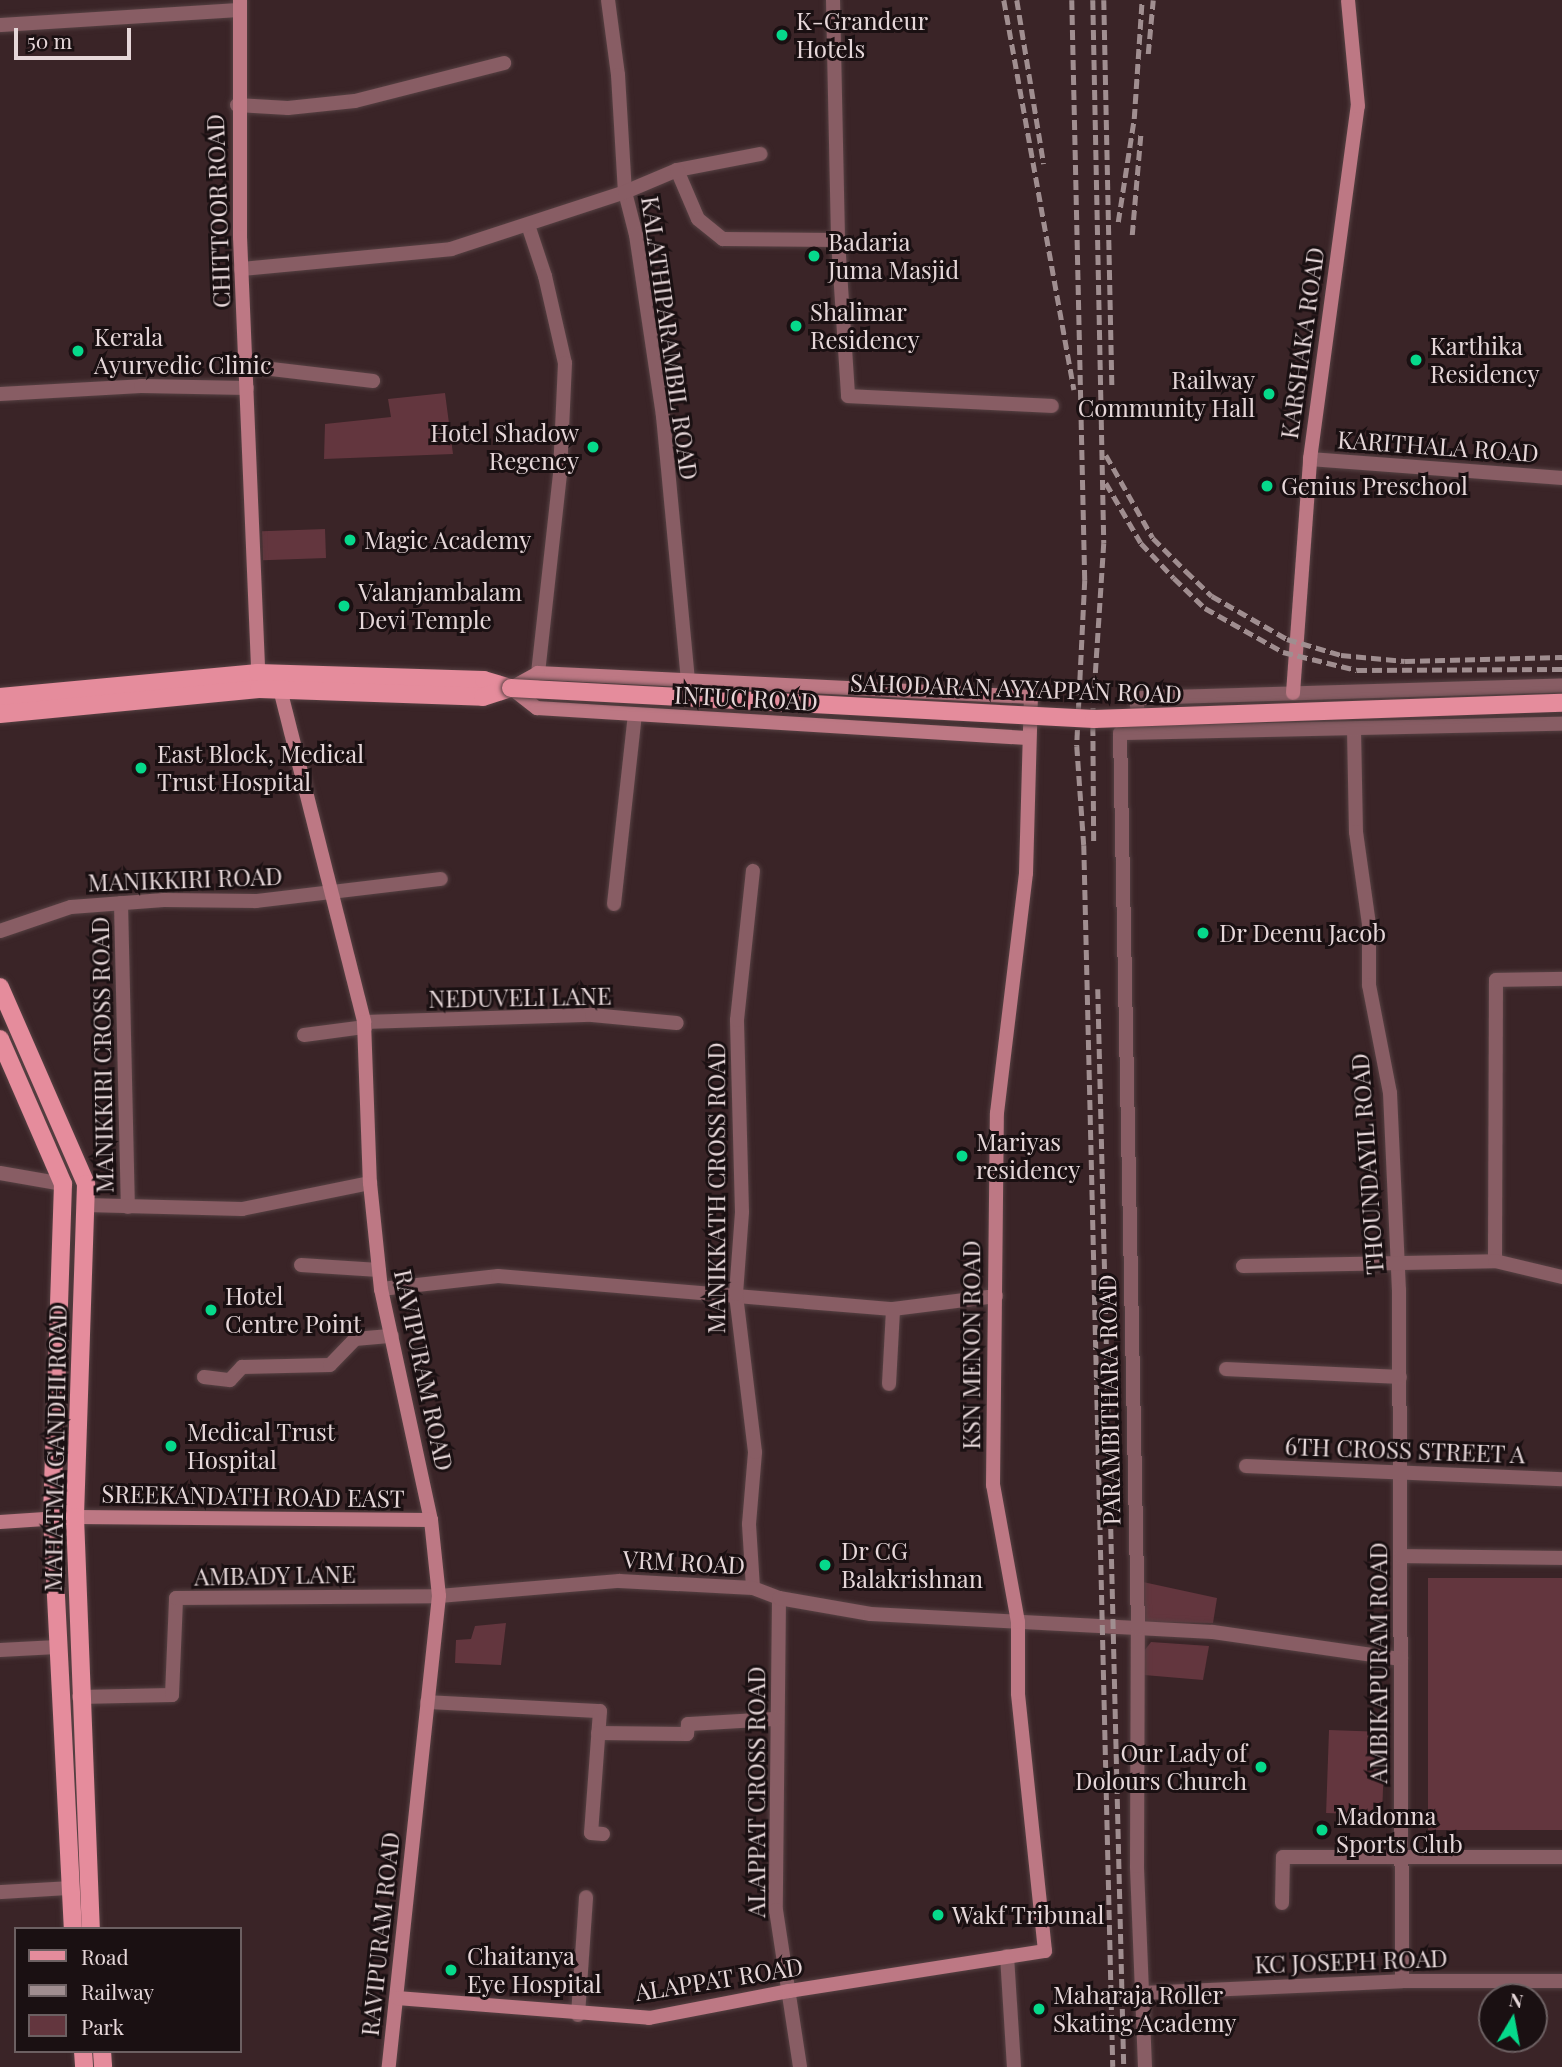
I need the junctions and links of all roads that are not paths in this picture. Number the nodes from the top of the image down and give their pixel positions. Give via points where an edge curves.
1 (608, 0) edge
2 (833, 0) edge
3 (1348, 0) edge
4 (240, 5) edge
5 (0, 25) edge
6 (504, 63) dead end
7 (237, 106) junction
8 (760, 154) dead end
9 (677, 170) junction
10 (625, 192) junction
11 (528, 226) junction
12 (838, 240) junction
13 (242, 269) junction
14 (246, 366) junction
15 (373, 381) dead end
16 (247, 388) junction
17 (0, 394) edge
18 (1052, 406) dead end
19 (1310, 458) junction
20 (1562, 478) edge
21 (258, 673) junction
22 (538, 673) junction
23 (688, 682) junction
24 (1562, 685) edge
25 (511, 688) junction
26 (279, 689) junction
27 (1293, 693) junction
28 (0, 697) edge
29 (1562, 703) edge
30 (0, 713) edge
31 (635, 715) junction
32 (1562, 724) edge
33 (1354, 729) junction
34 (1140, 732) junction
35 (1027, 738) junction
36 (753, 871) dead end
37 (441, 879) dead end
38 (334, 895) junction
39 (121, 903) junction
40 (614, 904) dead end
41 (0, 931) edge
42 (1562, 979) edge
43 (0, 986) edge
44 (677, 1023) dead end
45 (364, 1025) junction
46 (304, 1035) dead end
47 (0, 1039) edge
48 (0, 1173) edge
49 (63, 1184) junction
50 (370, 1184) junction
51 (85, 1205) junction
52 (128, 1207) junction
53 (1494, 1261) junction
54 (1397, 1264) junction
55 (301, 1265) dead end
56 (1243, 1266) dead end
57 (379, 1270) junction
58 (1562, 1277) edge
59 (381, 1289) junction
60 (736, 1294) junction
61 (996, 1296) junction
62 (893, 1309) junction
63 (392, 1336) junction
64 (1226, 1369) dead end
65 (204, 1377) dead end
66 (1400, 1377) junction
67 (889, 1384) dead end
68 (1246, 1466) dead end
69 (1400, 1472) junction
70 (1562, 1479) edge
71 (52, 1517) junction
72 (75, 1517) junction
73 (431, 1520) junction
74 (0, 1522) edge
75 (1401, 1556) junction
76 (1562, 1558) edge
77 (753, 1588) junction
78 (439, 1596) junction
79 (779, 1598) junction
80 (1018, 1622) junction
81 (1138, 1629) junction
82 (57, 1647) junction
83 (0, 1650) edge
84 (1401, 1659) junction
85 (79, 1697) junction
86 (427, 1702) junction
87 (776, 1719) junction
88 (598, 1733) junction
89 (597, 1833) dead end
90 (1562, 1857) edge
91 (1402, 1859) junction
92 (69, 1888) junction
93 (0, 1892) edge
94 (586, 1897) dead end
95 (1282, 1903) dead end
96 (73, 1927) edge
97 (91, 1927) edge
98 (1045, 1951) joint
99 (1007, 1956) junction
100 (1402, 1980) junction
101 (1562, 1981) edge
102 (789, 1991) junction
103 (1142, 1993) junction
104 (397, 1998) junction
105 (578, 2015) junction
106 (389, 2067) edge
107 (800, 2067) edge
108 (1014, 2067) edge
109 (1145, 2067) edge

1 - 10 street, KALATHIPARAMBIL ROAD
2 - 12 street
3 - 19 street, KARSHAKA ROAD via 1358,106
4 - 5 street
4 - 7 street, CHITTOOR ROAD
6 - 7 street via 355,101 288,108
7 - 13 street, CHITTOOR ROAD
8 - 9 street
9 - 10 street
9 - 12 street via 698,219 723,239
10 - 11 street
10 - 23 street, KALATHIPARAMBIL ROAD via 636,235 663,416
11 - 13 street via 451,249
11 - 22 street via 565,363 561,474
12 - 18 street via 848,396
13 - 14 street, CHITTOOR ROAD
14 - 15 street
14 - 16 street, CHITTOOR ROAD
16 - 17 street via 141,386
16 - 21 street, CHITTOOR ROAD
19 - 20 street, KARITHALA ROAD
19 - 27 street, KARSHAKA ROAD
21 - 25 main road, SAHODARAN AYYAPPAN ROAD via 484,680
21 - 28 main road, SAHODARAN AYYAPPAN ROAD
22 - 23 street
22 - 25 street
23 - 35 street, KSN MENON ROAD via 1031,697
24 - 27 street
25 - 26 main road, SAHODARAN AYYAPPAN ROAD via 483,697
25 - 29 main road, SAHODARAN AYYAPPAN ROAD, bridge via 1094,719
25 - 31 street, INTUC ROAD via 537,708
26 - 30 main road, SAHODARAN AYYAPPAN ROAD
26 - 38 street, RAVIPURAM ROAD
27 - 34 street via 1136,698
31 - 35 street, INTUC ROAD
31 - 40 street
32 - 33 street
33 - 34 street
33 - 54 street, THOUNDAYIL ROAD via 1356,832 1370,925 1369,985 1390,1093
34 - 81 street, PARAMBITHARA ROAD via 1120,733
35 - 61 street, KSN MENON ROAD via 1026,873 997,1113
36 - 60 street, MANIKKATH CROSS ROAD via 737,1020 742,1212
37 - 38 street, MANIKKIRI ROAD
38 - 39 street, MANIKKIRI ROAD
38 - 45 street, RAVIPURAM ROAD
39 - 41 street, MANIKKIRI ROAD via 71,907
39 - 52 street, MANIKKIRI CROSS ROAD
42 - 53 street via 1496,980
43 - 51 main road, MAHATMA GANDHI ROAD via 86,1184
44 - 45 street, NEDUVELI LANE via 592,1016
45 - 46 street, NEDUVELI LANE
45 - 50 street, RAVIPURAM ROAD
47 - 49 main road, MAHATMA GANDHI ROAD
48 - 49 street
49 - 71 main road, MAHATMA GANDHI ROAD
50 - 52 street via 242,1209
50 - 57 street, RAVIPURAM ROAD
51 - 52 street
51 - 72 main road, MAHATMA GANDHI ROAD
53 - 54 street
53 - 58 street
54 - 56 street
54 - 66 street, THOUNDAYIL ROAD
55 - 57 street
57 - 59 street, RAVIPURAM ROAD
59 - 60 street via 498,1276
59 - 63 street, RAVIPURAM ROAD
60 - 62 street
60 - 77 street, MANIKKATH CROSS ROAD via 755,1452 749,1524
61 - 62 street
61 - 80 street, KSN MENON ROAD via 993,1485
62 - 67 street
63 - 65 street via 355,1339 330,1365 242,1367 230,1380
63 - 73 street, RAVIPURAM ROAD
64 - 66 street
66 - 69 street, THOUNDAYIL ROAD
68 - 69 street, 6TH CROSS STREET A
69 - 70 street, 6TH CROSS STREET A
69 - 75 street, AMBIKAPURAM ROAD
71 - 72 street, SREEKANDATH ROAD EAST
71 - 74 street, SREEKANDATH ROAD EAST
71 - 82 main road, MAHATMA GANDHI ROAD
72 - 73 street, SREEKANDATH ROAD EAST
72 - 85 main road, MAHATMA GANDHI ROAD
73 - 78 street, RAVIPURAM ROAD
75 - 76 street
75 - 84 street, AMBIKAPURAM ROAD
77 - 78 street, VRM ROAD via 619,1581
77 - 79 street, VRM ROAD
78 - 85 street, AMBADY LANE via 176,1598 172,1695
78 - 86 street, RAVIPURAM ROAD
79 - 80 street, VRM ROAD via 871,1614
79 - 87 street, ALAPPAT CROSS ROAD
80 - 81 street, VRM ROAD
80 - 98 street, KSN MENON ROAD via 1018,1693
81 - 84 street, VRM ROAD via 1213,1632
81 - 103 street, PARAMBITHARA ROAD via 1137,1866
82 - 83 street
82 - 92 main road, MAHATMA GANDHI ROAD
84 - 91 street, AMBIKAPURAM ROAD
85 - 97 main road, MAHATMA GANDHI ROAD
86 - 88 street via 600,1711
86 - 104 street, RAVIPURAM ROAD
87 - 88 street via 688,1724 687,1734
87 - 102 street, ALAPPAT CROSS ROAD via 776,1910
88 - 89 street
90 - 91 street
91 - 95 street via 1283,1857
91 - 100 street, AMBIKAPURAM ROAD
92 - 93 street
92 - 96 main road, MAHATMA GANDHI ROAD
94 - 105 street
98 - 99 street, ALAPPAT ROAD
99 - 102 street, ALAPPAT ROAD
99 - 108 street
100 - 101 street, KC JOSEPH ROAD
100 - 103 street, KC JOSEPH ROAD
102 - 105 street, ALAPPAT ROAD via 649,2018
102 - 107 street, ALAPPAT CROSS ROAD
103 - 109 street, PARAMBITHARA ROAD
104 - 105 street, ALAPPAT ROAD
104 - 106 street, RAVIPURAM ROAD

